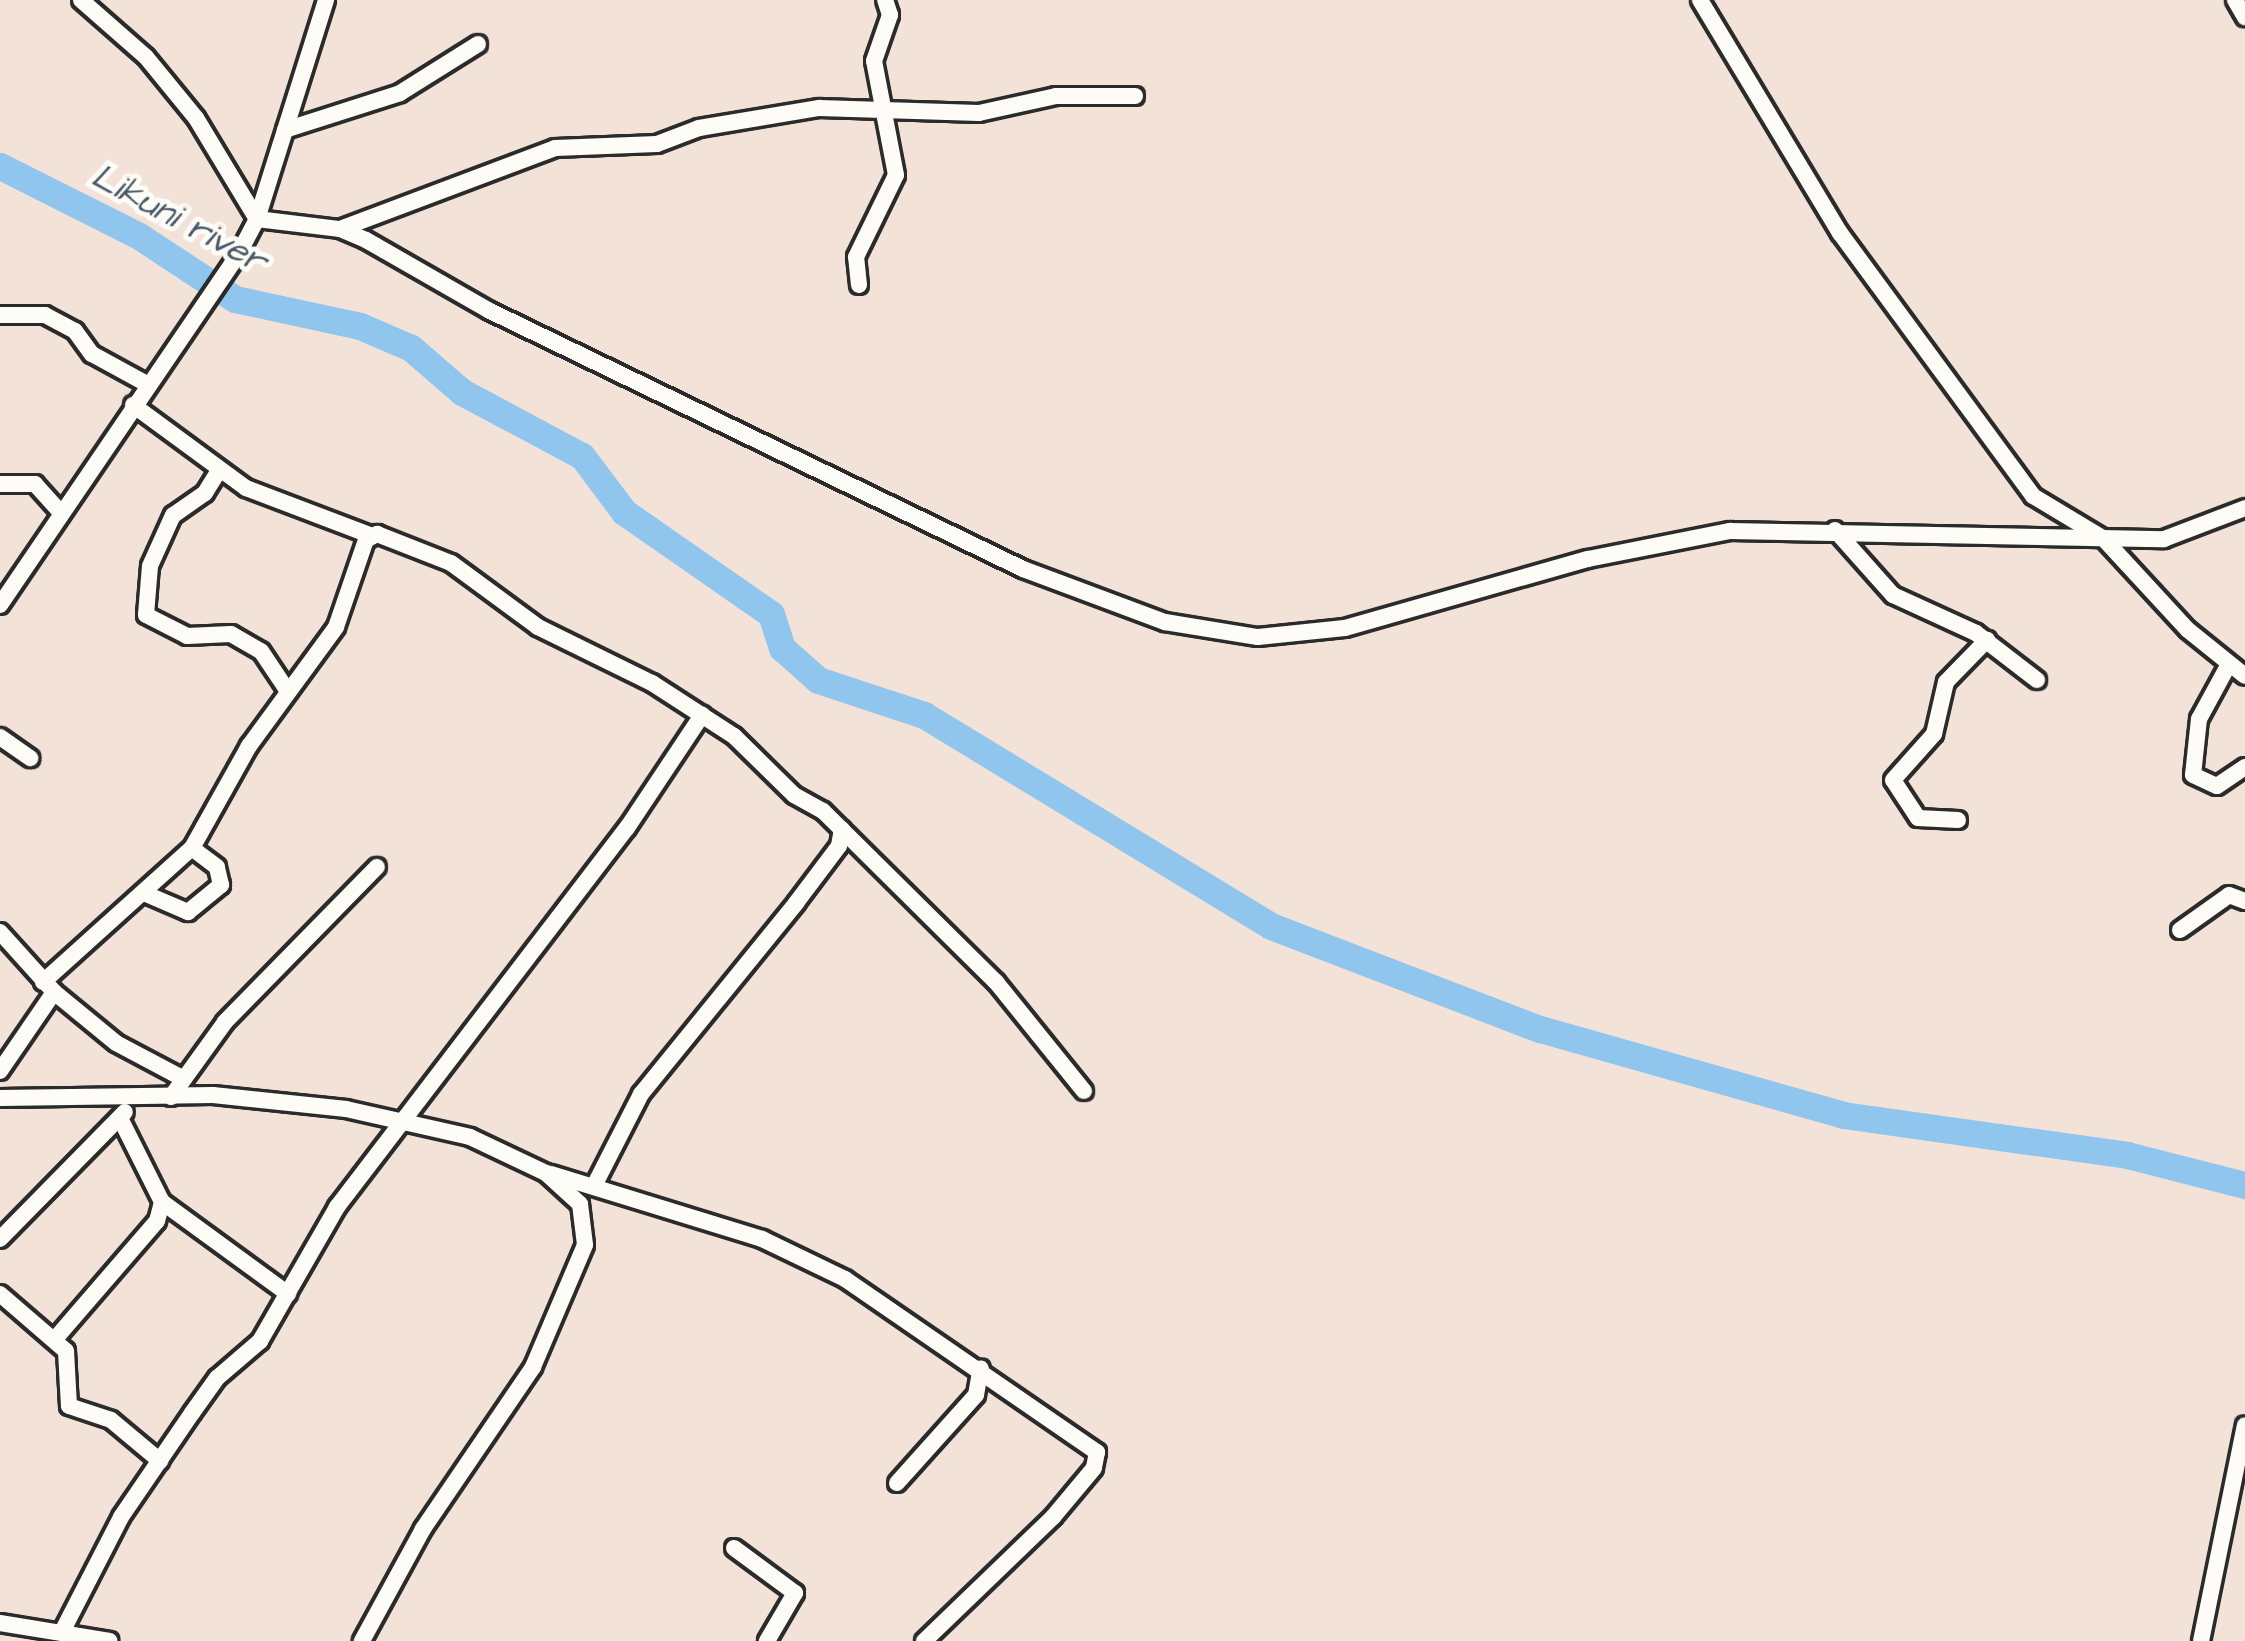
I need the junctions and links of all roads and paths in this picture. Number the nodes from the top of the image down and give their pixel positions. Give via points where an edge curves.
1 (81, 0) edge
2 (326, 0) edge
3 (885, 0) edge
4 (1700, 0) edge
5 (2235, 0) edge
6 (2245, 17) edge
7 (478, 44) dead end
8 (1135, 96) dead end
9 (879, 109) junction
10 (286, 130) junction
11 (257, 219) junction
12 (340, 229) junction
13 (859, 286) dead end
14 (0, 315) edge
15 (147, 384) junction
16 (133, 405) junction
17 (218, 472) junction
18 (0, 484) edge
19 (2245, 508) edge
20 (61, 513) junction
21 (1835, 530) junction
22 (370, 535) junction
23 (2103, 538) junction
24 (0, 605) edge
25 (1988, 640) junction
26 (2229, 664) junction
27 (2245, 676) edge
28 (2037, 680) dead end
29 (287, 690) junction
30 (702, 715) junction
31 (0, 737) edge
32 (30, 758) dead end
33 (2245, 767) edge
34 (1958, 820) dead end
35 (842, 829) junction
36 (192, 848) junction
37 (377, 867) dead end
38 (146, 894) junction
39 (2245, 902) edge
40 (2180, 930) dead end
41 (0, 932) edge
42 (48, 987) junction
43 (0, 1071) edge
44 (182, 1078) junction
45 (1084, 1091) dead end
46 (171, 1097) junction
47 (0, 1098) edge
48 (130, 1101) junction
49 (405, 1120) junction
50 (122, 1122) junction
51 (546, 1173) junction
52 (594, 1186) junction
53 (162, 1202) junction
54 (0, 1239) edge
55 (0, 1294) edge
56 (288, 1294) junction
57 (55, 1339) junction
58 (981, 1368) junction
59 (2245, 1425) edge
60 (160, 1461) junction
61 (897, 1483) dead end
62 (734, 1548) dead end
63 (0, 1623) edge
64 (63, 1630) junction
65 (110, 1641) edge
66 (362, 1641) edge
67 (767, 1641) edge
68 (924, 1641) edge
69 (2200, 1641) edge

1 - 11 street via 146,57 196,118
2 - 10 street
3 - 9 street via 890,15 874,61
4 - 23 street via 1840,233 2033,496
5 - 6 street
7 - 10 street via 400,93
8 - 9 street via 1056,96 979,113
9 - 12 street via 819,108 699,128 657,144 555,148
9 - 13 street via 892,131 896,175 856,257
10 - 11 street
11 - 12 street
11 - 15 street via 211,299
12 - 21 street via 490,311 1023,569 1211,632 1258,637 1345,628 1664,540 1774,527
14 - 15 street via 46,315 75,331 92,354
15 - 16 street
16 - 17 street
16 - 20 street
17 - 22 street
17 - 29 street via 206,493 173,515 150,566 146,615 188,636 231,634 261,651
18 - 20 street via 35,484
19 - 23 street via 2164,538
20 - 24 street
21 - 23 street
21 - 25 street via 1893,596
22 - 29 street via 336,627
22 - 30 street via 452,563 538,627
23 - 26 street
25 - 28 street
25 - 34 street via 1946,682 1934,734 1893,780 1918,818
26 - 27 street
26 - 33 street via 2199,719 2194,775 2217,786
29 - 36 street
30 - 35 street
30 - 49 street via 627,828
31 - 32 street
35 - 45 street via 996,982
35 - 52 street via 839,847 811,884 641,1094
36 - 38 street
36 - 38 street via 218,868 221,885 188,912
37 - 44 street
38 - 42 street
39 - 40 street via 2229,896
41 - 42 street
42 - 43 street
42 - 44 street via 126,1050
44 - 46 street
46 - 48 street
46 - 49 street via 302,1102
47 - 48 street via 94,1093
48 - 50 street
49 - 51 street via 470,1137
49 - 56 street via 337,1207
50 - 53 street
50 - 54 street
51 - 52 street
51 - 66 street via 580,1204 585,1245 518,1394 423,1529
52 - 58 street via 762,1239 883,1300
53 - 56 street
53 - 57 street via 157,1222
55 - 57 street
56 - 60 street via 260,1341 217,1378
57 - 60 street via 66,1351 69,1406 111,1420
58 - 61 street via 976,1395
58 - 68 street via 1093,1447 1099,1460 1054,1517
59 - 69 street
60 - 64 street
62 - 67 street via 795,1593
63 - 64 street
64 - 65 street

